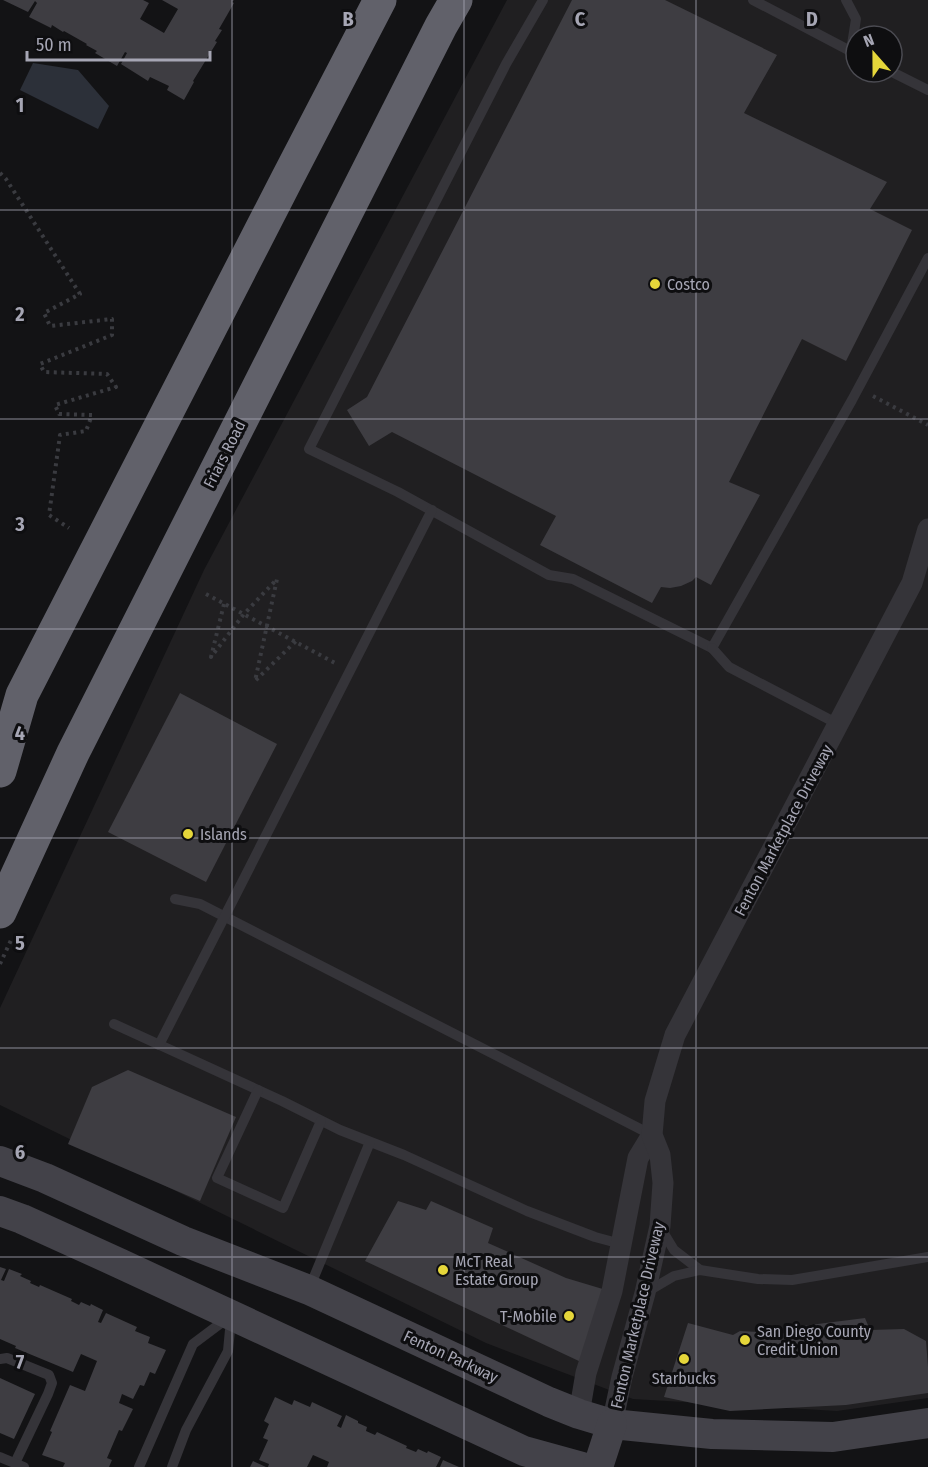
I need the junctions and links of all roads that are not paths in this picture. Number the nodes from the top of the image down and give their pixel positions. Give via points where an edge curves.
1 (380, 0) edge
2 (456, 0) edge
3 (543, 0) edge
4 (753, 0) edge
5 (846, 0) edge
6 (856, 24) edge
7 (844, 47) edge
8 (904, 78) edge
9 (928, 90) edge
10 (928, 258) edge
11 (432, 510) junction
12 (928, 529) edge
13 (712, 648) junction
14 (838, 724) junction
15 (0, 771) edge
16 (176, 899) dead end
17 (0, 912) edge
18 (225, 916) junction
19 (114, 1024) dead end
20 (159, 1045) junction
21 (258, 1090) junction
22 (321, 1121) junction
23 (652, 1135) junction
24 (370, 1142) junction
25 (0, 1161) edge
26 (0, 1211) edge
27 (660, 1226) junction
28 (621, 1244) junction
29 (928, 1257) edge
30 (700, 1270) junction
31 (309, 1290) junction
32 (645, 1293) junction
33 (232, 1315) junction
34 (0, 1359) edge
35 (579, 1414) junction
36 (928, 1423) edge
37 (612, 1424) junction
38 (0, 1457) edge
39 (20, 1465) edge
40 (571, 1466) edge
41 (139, 1467) edge
42 (172, 1467) edge
43 (598, 1467) edge

1 - 15 highway via 22,695
2 - 17 highway, Friars Road via 73,753
3 - 11 lane via 501,74 309,449
4 - 7 lane
5 - 6 lane
8 - 9 lane
10 - 13 lane
11 - 13 lane via 549,575 573,579
11 - 18 lane
12 - 14 street, Fenton Marketplace Driveway via 912,583
13 - 14 lane via 729,667
14 - 23 street, Fenton Marketplace Driveway via 675,1035 655,1101
16 - 18 lane via 200,904
18 - 20 lane
18 - 23 lane
19 - 20 lane
20 - 21 lane
21 - 22 lane
21 - 22 lane via 217,1179 284,1208
22 - 24 lane
23 - 27 street, Fenton Marketplace Driveway via 660,1155 663,1183
23 - 28 street, Fenton Marketplace Driveway via 638,1158
24 - 28 lane via 527,1211
24 - 31 lane
25 - 31 main road, Fenton Parkway via 183,1241
26 - 33 main road
27 - 30 lane via 674,1250
27 - 32 street, Fenton Marketplace Driveway
28 - 35 street, Fenton Marketplace Driveway via 612,1291 586,1373
29 - 30 lane via 792,1280
30 - 32 lane via 674,1276
31 - 35 main road, Fenton Parkway
32 - 37 street, Fenton Marketplace Driveway
33 - 40 main road via 524,1451
33 - 41 lane via 193,1344
33 - 42 lane via 228,1351 186,1431
34 - 39 lane via 7,1358 49,1375 52,1383
35 - 37 main road, Fenton Parkway
35 - 40 main road
36 - 37 main road, Fenton Parkway via 833,1437 712,1434
37 - 43 main road
38 - 39 lane

